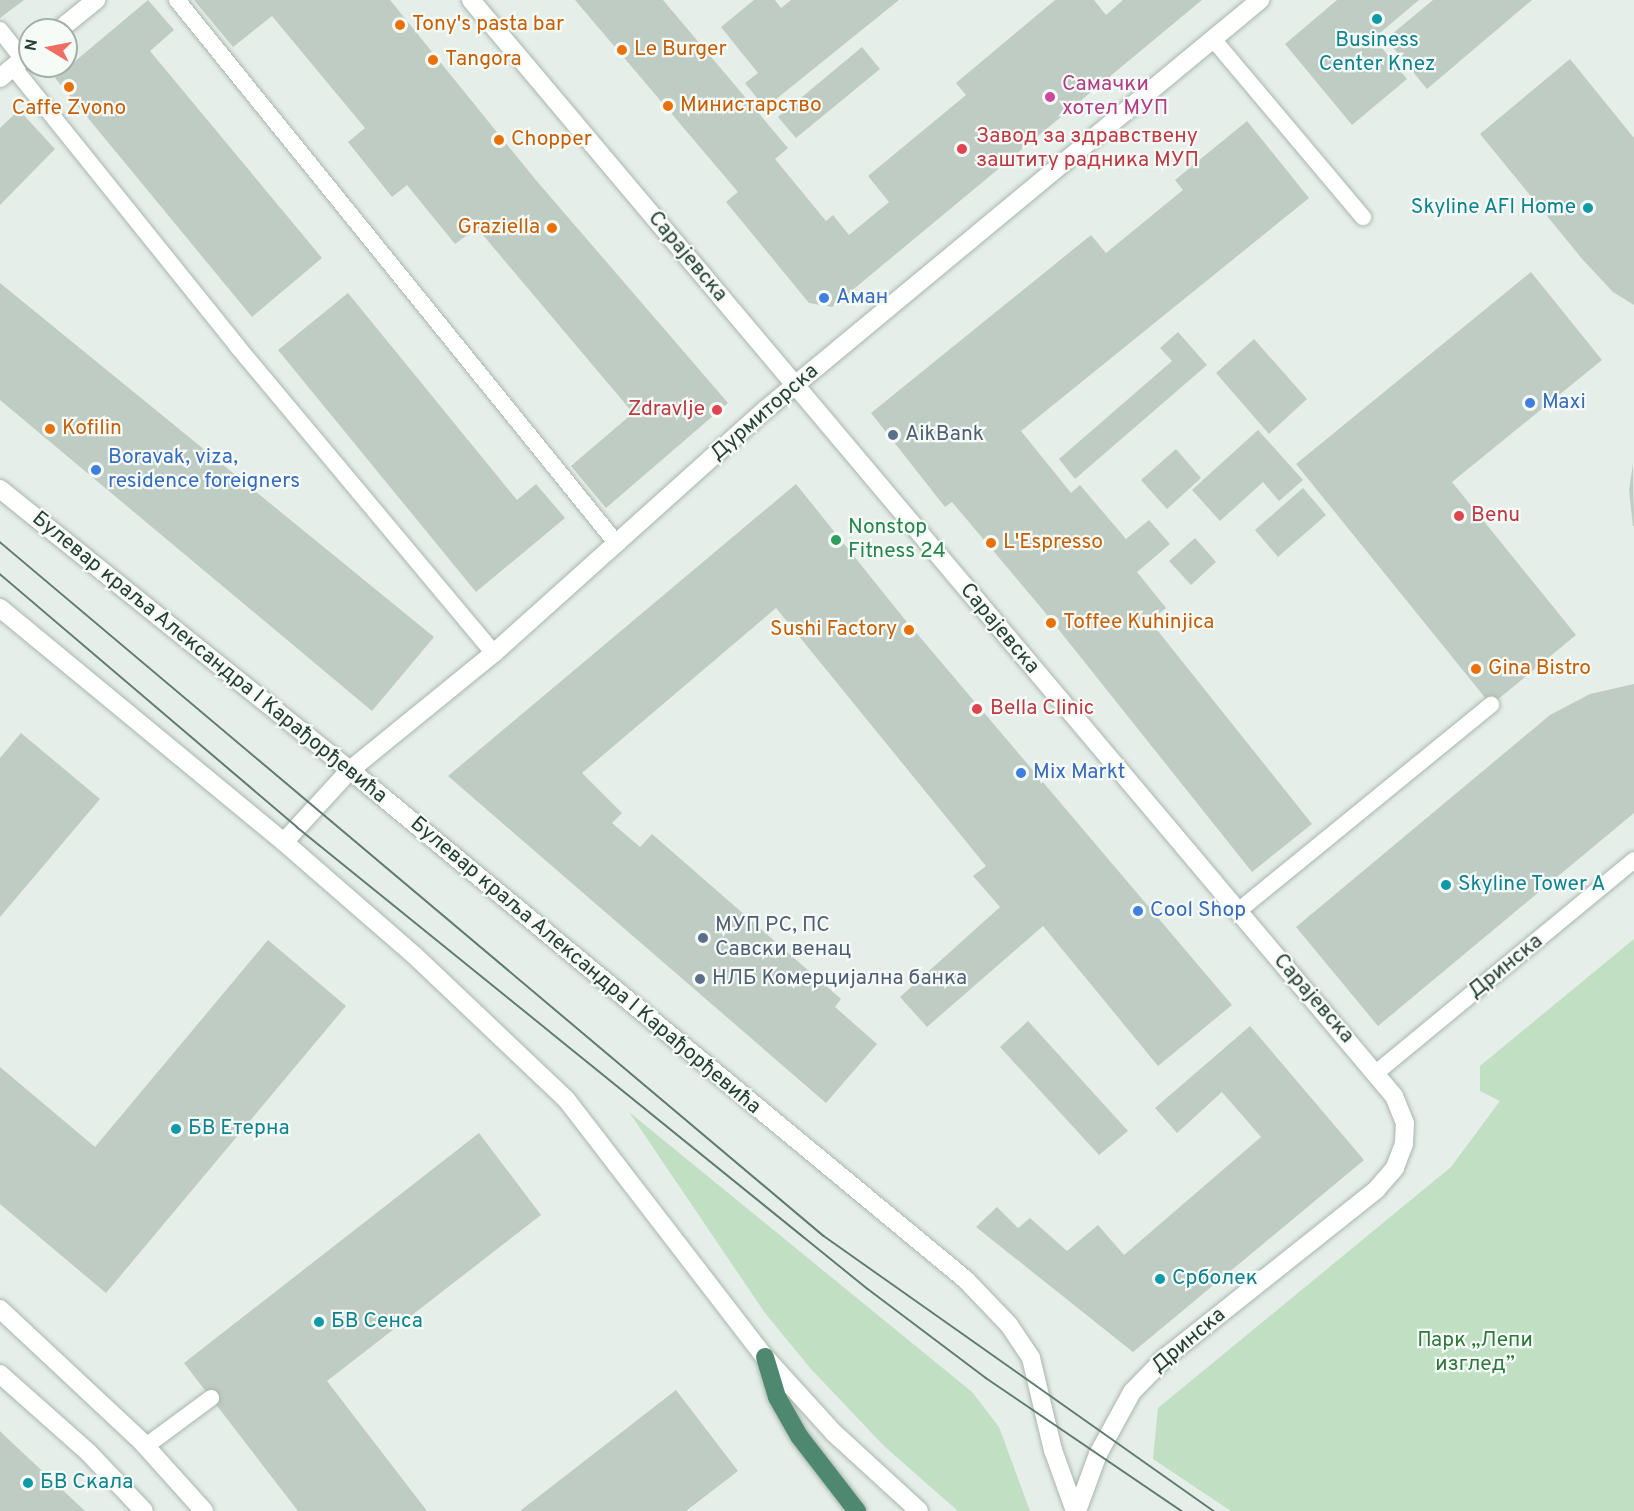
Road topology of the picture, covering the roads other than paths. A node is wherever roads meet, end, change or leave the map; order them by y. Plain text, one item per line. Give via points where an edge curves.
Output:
1 (96, 0) edge
2 (177, 0) edge
3 (471, 0) edge
4 (1260, 0) edge
5 (74, 18) edge
6 (0, 30) edge
7 (1213, 39) junction
8 (17, 64) edge
9 (1363, 217) dead end
10 (795, 386) junction
11 (0, 489) edge
12 (617, 544) junction
13 (0, 608) edge
14 (494, 653) junction
15 (1491, 705) dead end
16 (350, 770) junction
17 (284, 842) junction
18 (1633, 862) edge
19 (1237, 912) junction
20 (1377, 1072) junction
21 (1405, 1124) joint
22 (0, 1309) edge
23 (765, 1357) junction
24 (0, 1374) edge
25 (212, 1398) dead end
26 (146, 1446) junction
27 (144, 1511) edge
28 (204, 1511) edge
29 (857, 1511) edge
30 (919, 1511) edge
31 (1076, 1511) edge

1 - 5 street
2 - 12 lane
3 - 10 street, Сарајевска
4 - 7 street, Дурмиторска
6 - 8 lane
7 - 9 lane
7 - 10 street, Дурмиторска
8 - 14 lane via 237,346
10 - 12 street, Дурмиторска
10 - 19 street, Сарајевска
11 - 16 street, Булевар краља Александра I Карађорђевића
12 - 14 street, Дурмиторска
13 - 17 street
14 - 16 street, Дурмиторска
15 - 19 lane
16 - 17 street, Дурмиторска
16 - 31 street, Булевар краља Александра I Карађорђевића via 966,1280 1009,1325 1030,1358 1053,1450
17 - 23 street via 414,955 566,1099
18 - 20 lane, Дринска
19 - 20 street, Сарајевска
20 - 21 street, Сарајевска via 1394,1096
21 - 31 street, Дринска via 1404,1144 1395,1168 1376,1190 1167,1356 1132,1392 1098,1454
22 - 26 street
23 - 29 highway via 777,1397 799,1436
23 - 30 street via 834,1433
24 - 27 street via 88,1452
25 - 26 lane
26 - 28 street

